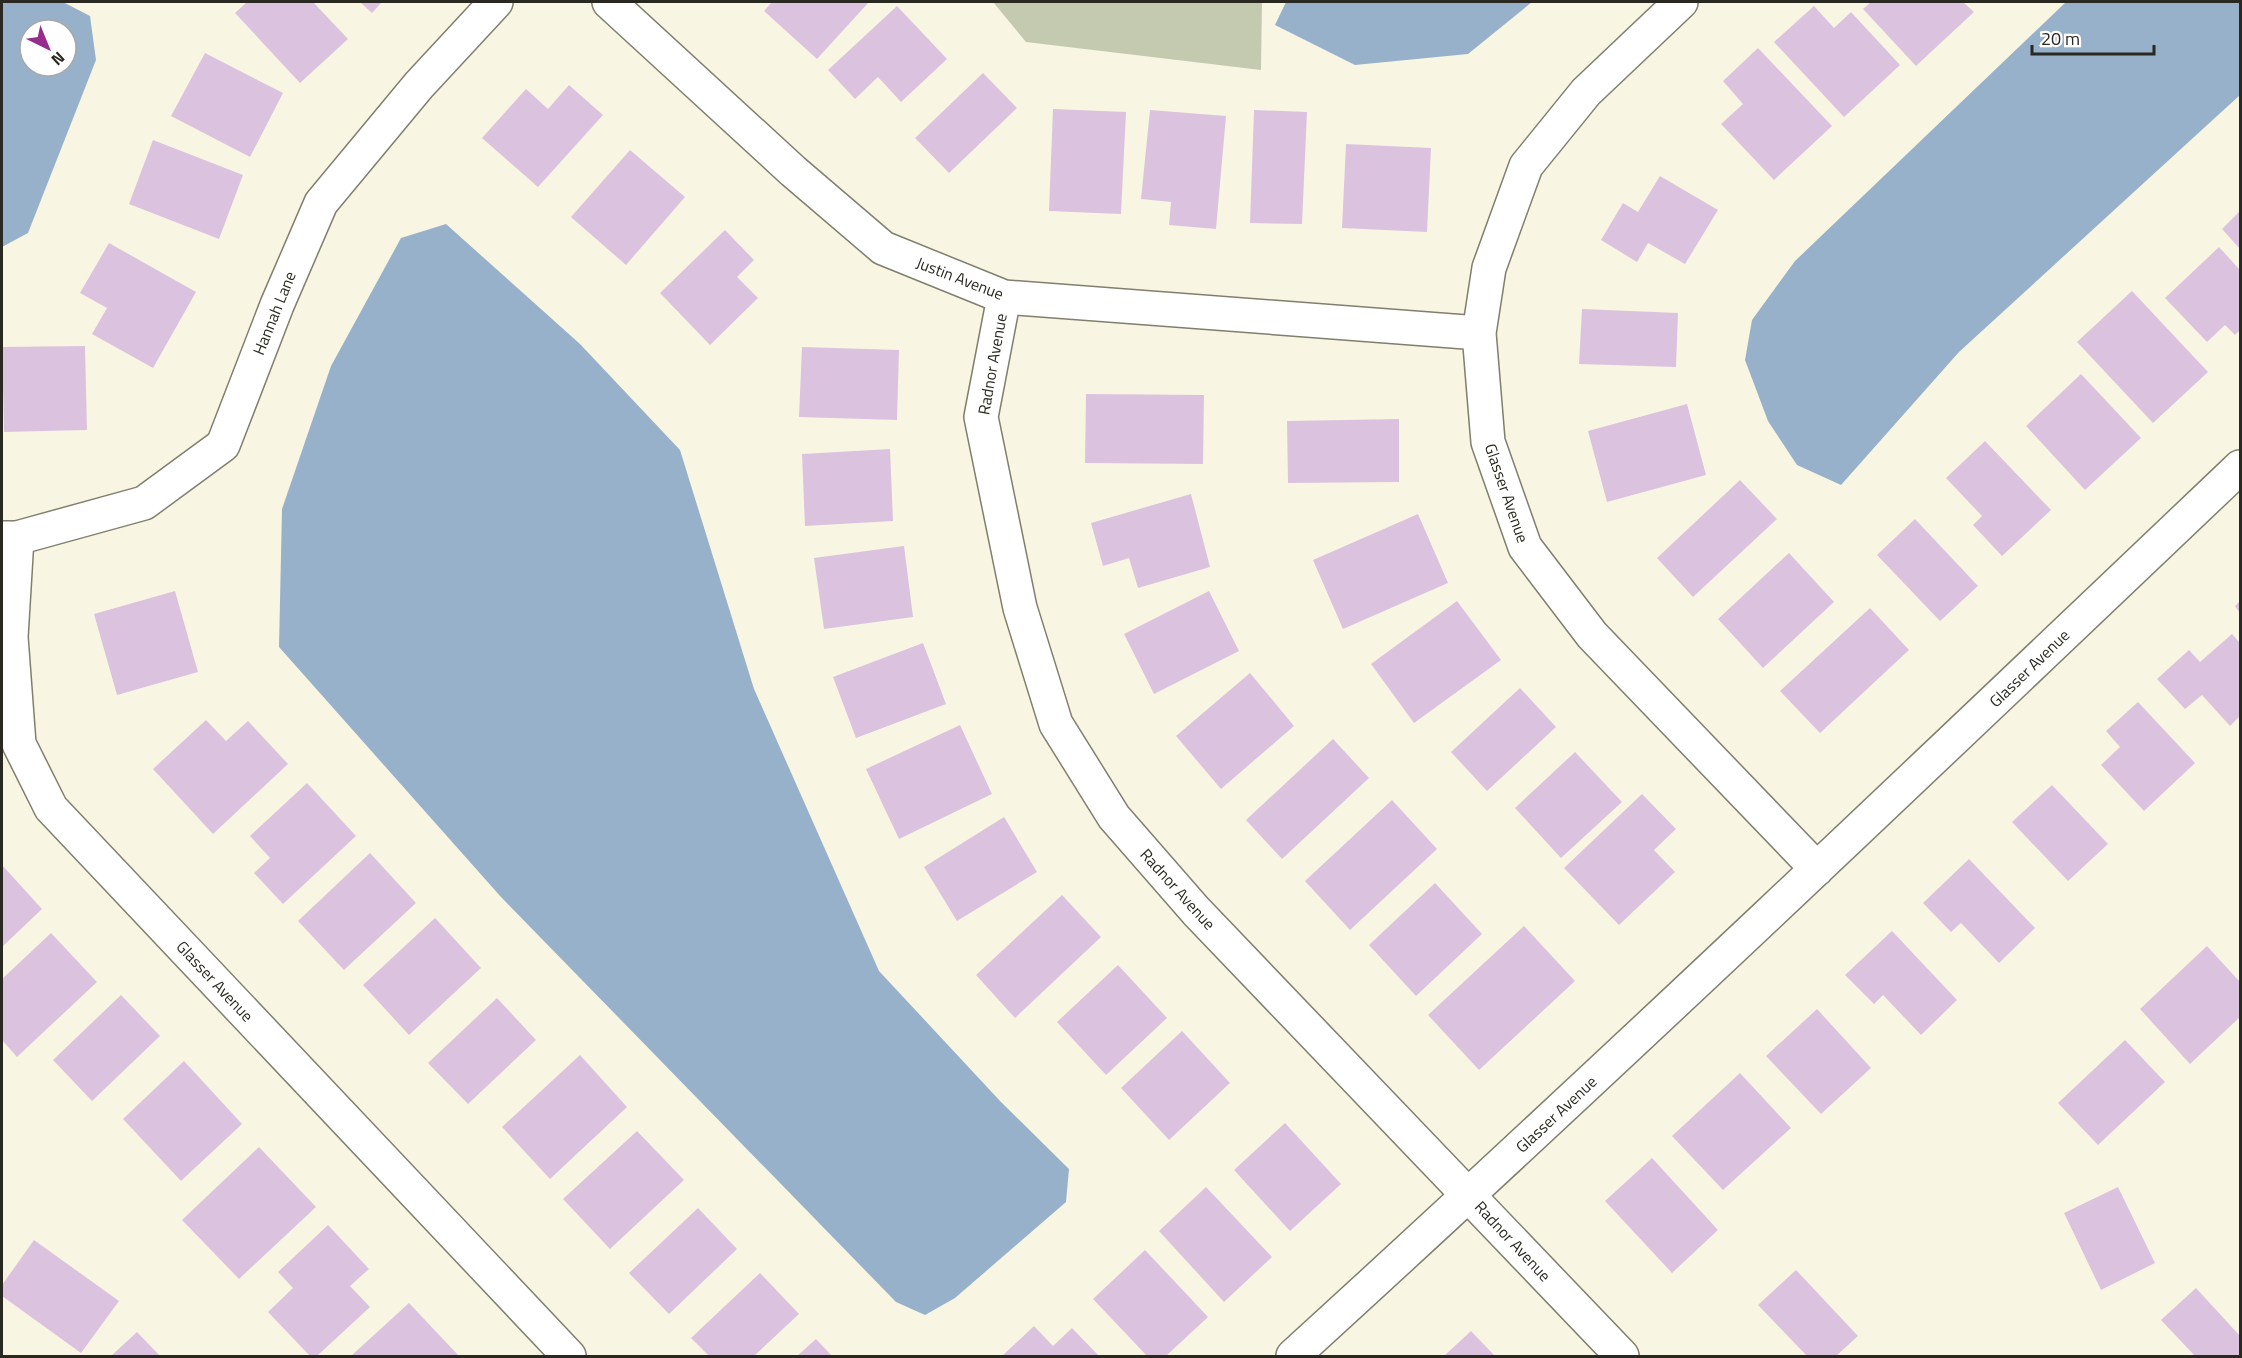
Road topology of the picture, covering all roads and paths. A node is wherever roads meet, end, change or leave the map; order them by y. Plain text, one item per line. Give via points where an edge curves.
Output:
1 (496, 2) edge
2 (609, 2) edge
3 (1681, 2) edge
4 (1004, 297) junction
5 (1479, 333) junction
6 (2241, 467) edge
7 (9, 538) edge
8 (1817, 869) junction
9 (1470, 1195) junction
10 (569, 1356) edge
11 (1293, 1356) edge
12 (1622, 1356) edge

1 - 7 street, Hannah Lane via 321,203 223,445 144,503
2 - 4 street, Justin Avenue via 883,248
3 - 5 street, Glasser Avenue via 1586,92 1526,166 1489,268
4 - 5 street, Justin Avenue
4 - 9 street, Radnor Avenue via 981,417 1020,608 1056,724 1114,817 1197,911
5 - 8 street, Glasser Avenue via 1488,442 1525,547 1592,635
6 - 8 street, Glasser Avenue
7 - 10 street, Glasser Avenue via 19,744 51,808
8 - 9 street, Glasser Avenue
9 - 11 street, Glasser Avenue
9 - 12 street, Radnor Avenue

